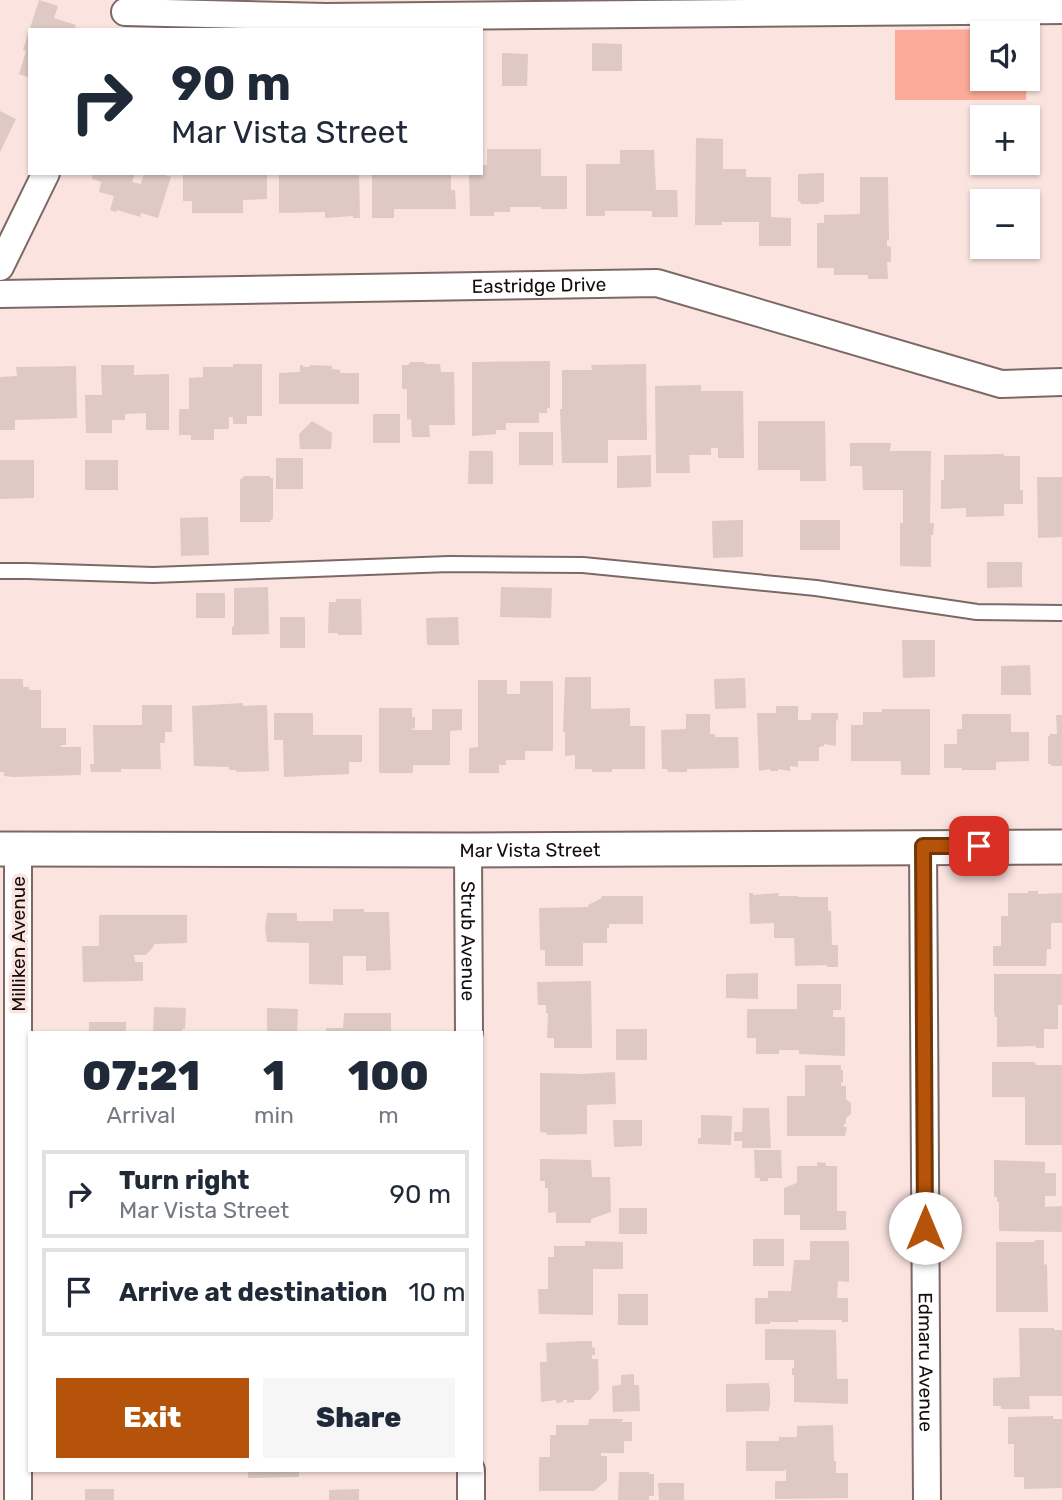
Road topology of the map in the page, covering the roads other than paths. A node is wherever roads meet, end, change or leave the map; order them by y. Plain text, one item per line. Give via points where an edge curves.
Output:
1 (1062, 10) edge
2 (124, 14) edge
3 (45, 175) edge
4 (0, 267) edge
5 (0, 294) edge
6 (1062, 382) edge
7 (0, 571) edge
8 (1062, 613) edge
9 (923, 846) junction
10 (1062, 847) edge
11 (9, 849) edge
12 (468, 850) junction
13 (469, 1031) edge
14 (471, 1472) edge
15 (19, 1500) edge
16 (471, 1500) edge
17 (927, 1500) edge

1 - 2 street via 326,18
3 - 4 street
5 - 6 street, Eastridge Drive via 657,283 1001,384
7 - 8 lane via 153,575 449,564 583,565 816,587 977,612
9 - 10 street, Mar Vista Street
9 - 12 street, Mar Vista Street
9 - 17 street, Edmaru Avenue
11 - 12 street, Mar Vista Street
11 - 15 street, Milliken Avenue
12 - 13 street, Strub Avenue
14 - 16 street

